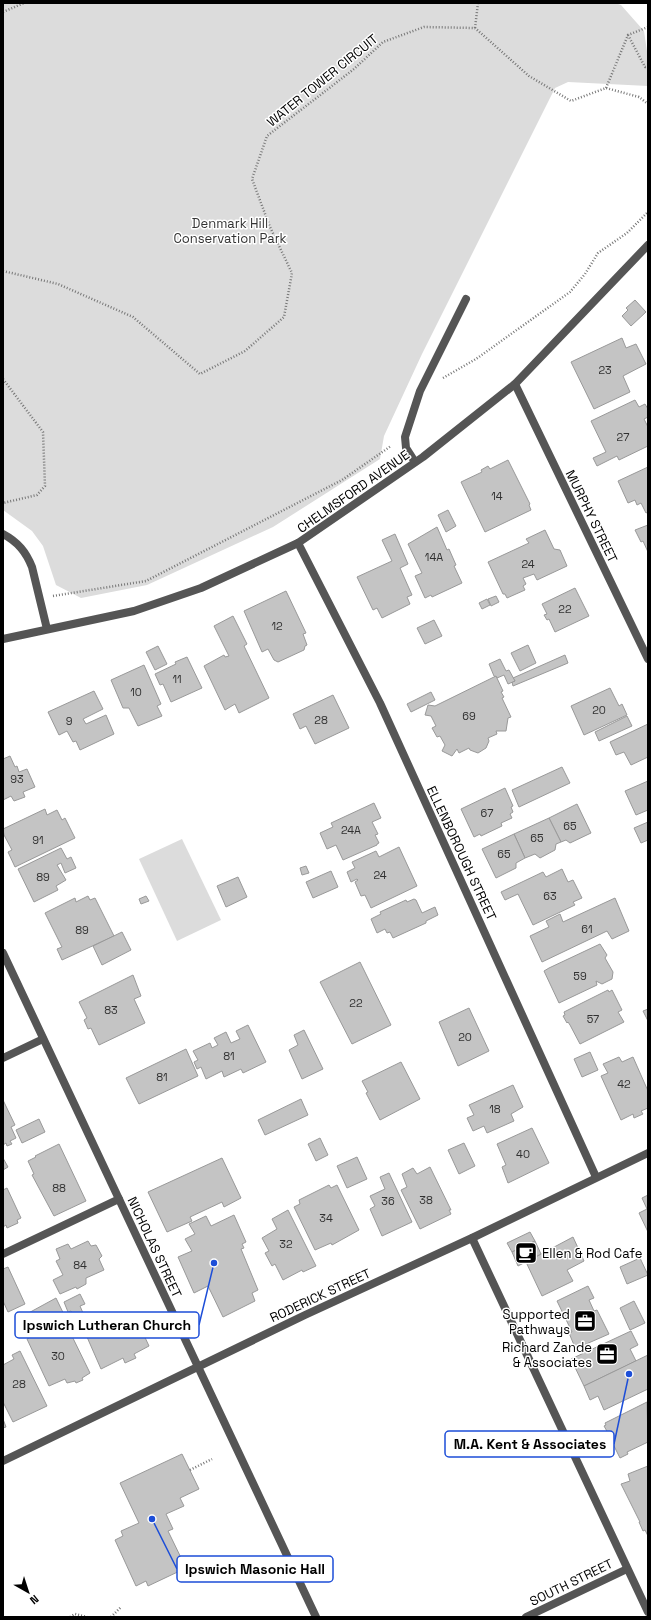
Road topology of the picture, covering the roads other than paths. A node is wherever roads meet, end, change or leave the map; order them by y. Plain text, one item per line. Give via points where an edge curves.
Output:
1 (648, 245) edge
2 (466, 298) dead end
3 (515, 384) junction
4 (416, 462) junction
5 (3, 534) edge
6 (298, 543) junction
7 (47, 629) junction
8 (3, 639) edge
9 (648, 659) edge
10 (3, 953) edge
11 (43, 1039) junction
12 (3, 1058) edge
13 (648, 1153) edge
14 (596, 1177) junction
15 (119, 1199) junction
16 (472, 1238) junction
17 (3, 1254) edge
18 (199, 1367) junction
19 (3, 1461) edge
20 (627, 1568) junction
21 (648, 1612) edge
22 (316, 1617) edge
23 (526, 1617) edge

1 - 3 street, CHELMSFORD AVENUE
2 - 4 street via 420,391 405,437 406,448
3 - 4 street, CHELMSFORD AVENUE
3 - 9 street, MURPHY STREET
4 - 6 street, CHELMSFORD AVENUE
5 - 7 street via 25,553 32,567
6 - 7 street, CHELMSFORD AVENUE via 181,595 134,610
6 - 14 street, ELLENBOROUGH STREET via 380,703
7 - 8 street, CHELMSFORD AVENUE
10 - 11 street, NICHOLAS STREET
11 - 12 street
11 - 15 street, NICHOLAS STREET
13 - 14 street, RODERICK STREET
14 - 16 street, RODERICK STREET
15 - 17 street
15 - 18 street, NICHOLAS STREET
16 - 18 street, RODERICK STREET
16 - 20 street
18 - 19 street, RODERICK STREET
18 - 22 street, NICHOLAS STREET
20 - 21 street
20 - 23 street, SOUTH STREET

